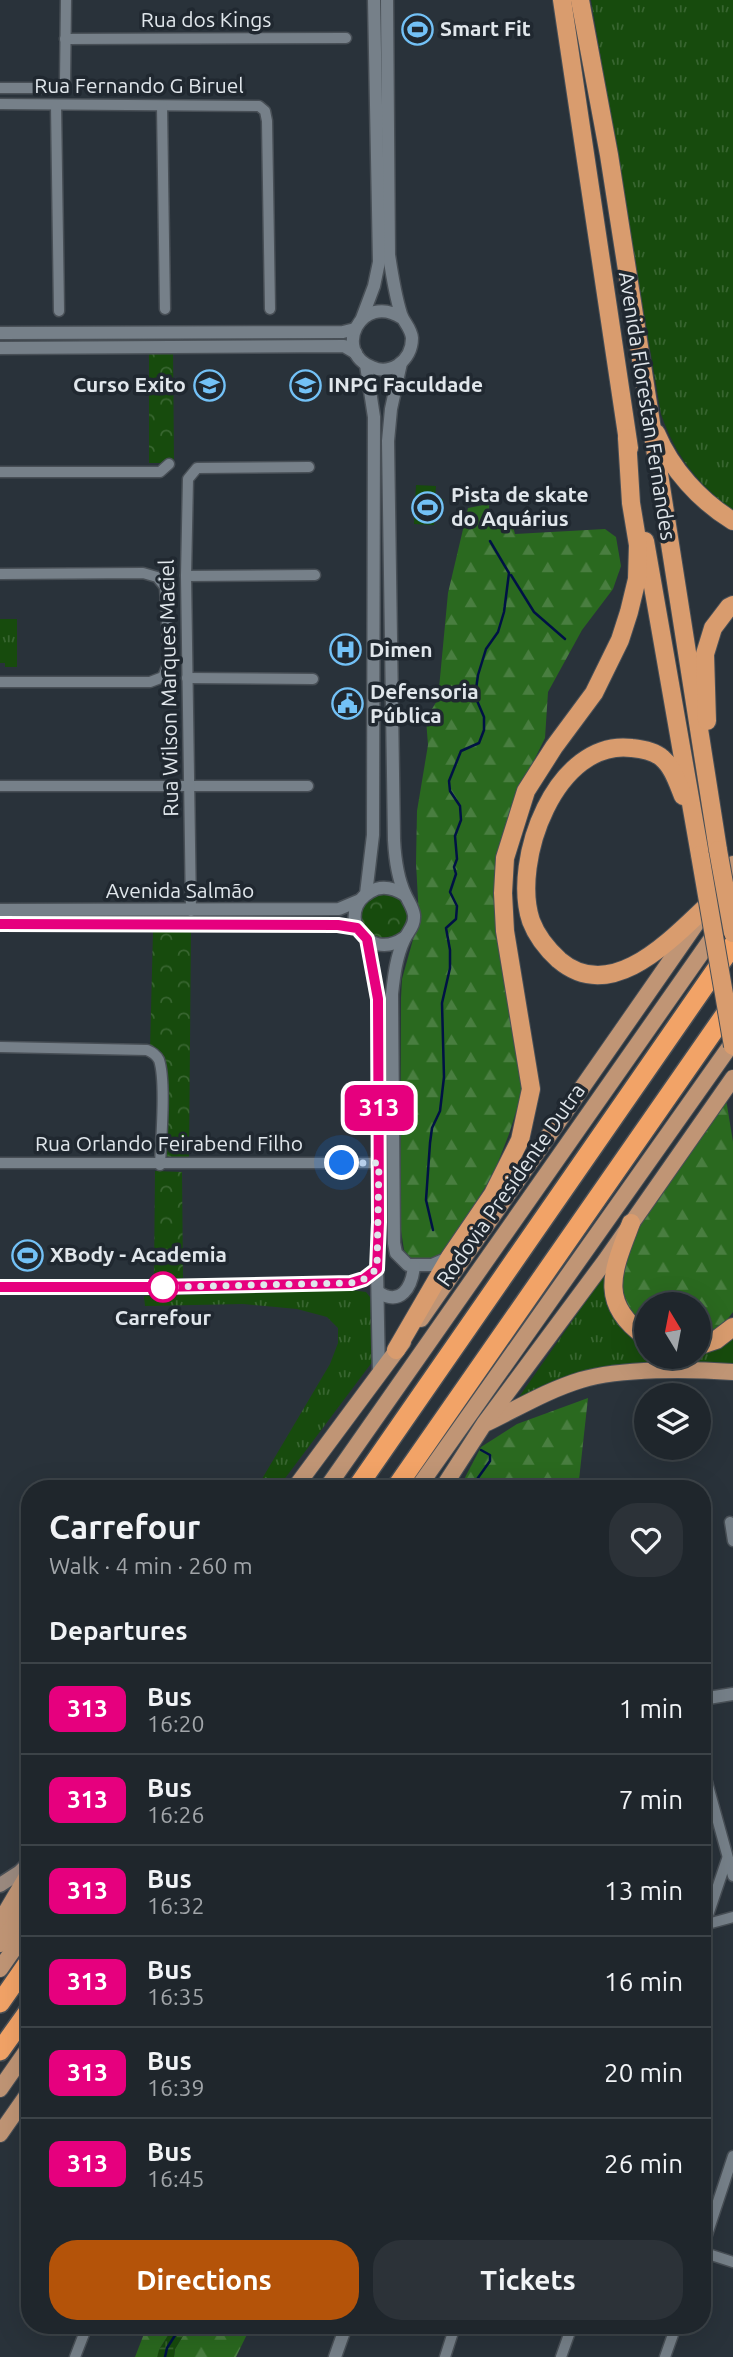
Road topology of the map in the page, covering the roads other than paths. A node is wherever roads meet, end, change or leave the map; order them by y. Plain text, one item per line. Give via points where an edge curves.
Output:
1 (66, 0) edge
2 (374, 0) edge
3 (387, 0) edge
4 (562, 0) edge
5 (580, 4) edge
6 (346, 38) dead end
7 (65, 39) junction
8 (0, 88) edge
9 (0, 104) edge
10 (56, 105) junction
11 (162, 106) junction
12 (165, 309) dead end
13 (270, 309) dead end
14 (59, 312) dead end
15 (402, 318) junction
16 (358, 323) junction
17 (0, 333) edge
18 (22, 334) junction
19 (0, 347) edge
20 (21, 348) junction
21 (356, 353) junction
22 (401, 363) junction
23 (366, 365) junction
24 (648, 415) junction
25 (627, 438) junction
26 (169, 464) dead end
27 (309, 467) dead end
28 (0, 472) edge
29 (733, 521) edge
30 (0, 574) edge
31 (315, 575) dead end
32 (186, 576) junction
33 (733, 605) edge
34 (187, 678) junction
35 (313, 678) dead end
36 (0, 682) edge
37 (188, 784) junction
38 (0, 786) edge
39 (308, 786) dead end
40 (712, 812) junction
41 (694, 818) junction
42 (733, 864) edge
43 (405, 895) junction
44 (362, 898) junction
45 (712, 901) junction
46 (733, 908) edge
47 (0, 909) edge
48 (161, 911) junction
49 (191, 911) junction
50 (0, 924) edge
51 (153, 925) junction
52 (357, 928) junction
53 (733, 933) edge
54 (404, 938) junction
55 (367, 939) junction
56 (733, 945) edge
57 (733, 1003) edge
58 (733, 1044) edge
59 (0, 1048) edge
60 (733, 1078) edge
61 (0, 1163) edge
62 (379, 1163) junction
63 (160, 1165) junction
64 (631, 1223) junction
65 (450, 1257) junction
66 (414, 1266) junction
67 (377, 1269) junction
68 (0, 1287) edge
69 (378, 1292) junction
70 (634, 1327) edge
71 (733, 1327) edge
72 (711, 1342) edge
73 (396, 1350) junction
74 (733, 1373) edge
75 (379, 1374) junction
76 (484, 1423) junction
77 (301, 1480) edge
78 (332, 1480) edge
79 (362, 1480) edge
80 (401, 1480) edge
81 (423, 1480) edge
82 (448, 1480) edge
83 (730, 1522) dead end
84 (733, 1541) edge
85 (733, 1694) edge
86 (711, 1698) edge
87 (711, 1794) edge
88 (730, 1858) edge
89 (21, 1871) edge
90 (733, 1876) edge
91 (0, 1885) edge
92 (21, 1886) edge
93 (711, 1908) edge
94 (21, 1915) edge
95 (733, 1917) edge
96 (0, 1922) edge
97 (711, 1926) edge
98 (21, 1939) edge
99 (0, 1944) edge
100 (0, 1969) edge
101 (21, 1973) edge
102 (0, 2003) edge
103 (21, 2022) edge
104 (0, 2051) edge
105 (21, 2059) edge
106 (0, 2089) edge
107 (21, 2104) edge
108 (0, 2134) edge
109 (733, 2155) edge
110 (711, 2223) edge
111 (711, 2254) edge
112 (733, 2262) edge
113 (84, 2334) edge
114 (343, 2334) edge
115 (452, 2334) edge
116 (569, 2334) edge
117 (673, 2334) edge
118 (75, 2357) edge
119 (335, 2357) edge
120 (445, 2357) edge
121 (561, 2357) edge
122 (665, 2357) edge

1 - 7 street
2 - 16 street via 379,262
3 - 15 street via 389,242
4 - 25 highway, Avenida Florestan Fernandes
5 - 24 highway, Avenida Florestan Fernandes via 609,155
6 - 7 street, Rua dos Kings
7 - 8 street via 65,82 55,88
9 - 10 street, Rua Fernando G Biruel
10 - 11 street, Rua Fernando G Biruel
10 - 14 street
11 - 12 street
11 - 13 street, Rua Fernando G Biruel via 258,106 265,111
15 - 16 street via 386,310 369,313
15 - 22 street via 412,341
16 - 18 street via 343,332
16 - 21 street via 353,337
17 - 18 street
17 - 19 street via 4,341
18 - 20 street via 17,340
19 - 20 street
20 - 21 street via 344,346
21 - 23 street
22 - 23 street via 384,370
22 - 43 street via 391,409 388,470 395,858
23 - 44 street via 374,417 373,835
24 - 29 highway via 676,468 717,511
24 - 40 highway, Avenida Florestan Fernandes
25 - 41 highway, Avenida Florestan Fernandes
25 - 65 highway via 638,545 637,579 629,612 594,693 527,791 505,858 505,931 531,1089 520,1140 493,1194
26 - 28 street via 160,472
27 - 32 street, Rua Wilson Marques Maciel via 197,468 188,480
30 - 36 street via 151,575 165,587 169,662 163,677 150,682
31 - 32 street
32 - 34 street, Rua Wilson Marques Maciel
33 - 40 highway via 713,628 705,654
34 - 35 street
34 - 37 street, Rua Wilson Marques Maciel
37 - 38 street
37 - 39 street
37 - 49 street, Rua Wilson Marques Maciel
40 - 53 highway, bridge
41 - 45 highway via 662,758 618,746 589,757 568,774 537,826 529,858 531,922 545,948 568,967 595,975 620,972 641,962
41 - 58 highway, bridge
42 - 45 main road
43 - 44 street via 382,887
43 - 54 street via 414,922
44 - 49 street, Avenida Salmão via 339,909
44 - 52 street via 355,910
45 - 73 main road via 436,1300
46 - 78 main road, Rodovia Presidente Dutra
47 - 48 street, Avenida Salmão
48 - 49 street, Avenida Salmão
48 - 51 street
50 - 51 street, Avenida Salmão
51 - 52 street, Avenida Salmão
52 - 55 street
54 - 55 street via 390,946
54 - 66 street via 392,994 393,1224 396,1253
55 - 62 street via 378,999
56 - 79 highway
57 - 80 highway
58 - 81 main road
59 - 63 street via 154,1053 160,1070
60 - 64 main road
61 - 63 street, Rua Orlando Feirabend Filho
62 - 63 street, Rua Orlando Feirabend Filho
62 - 67 street
64 - 70 highway via 615,1269 614,1296
64 - 76 main road
65 - 66 street
65 - 73 highway
66 - 69 street via 411,1284 403,1293 391,1297
67 - 68 street via 351,1283
67 - 69 street
69 - 75 street
71 - 72 highway
73 - 75 main road
74 - 76 main road via 600,1375 561,1387
75 - 77 main road
76 - 82 main road
83 - 84 street
85 - 86 street
87 - 88 street
88 - 90 street
88 - 93 street
89 - 91 main road
92 - 96 main road
94 - 99 main road
95 - 97 street
98 - 100 main road
101 - 102 highway
103 - 104 highway
105 - 106 main road
107 - 108 main road
109 - 110 street
111 - 112 street
113 - 118 street
114 - 119 street
115 - 120 street
116 - 121 street
117 - 122 street

